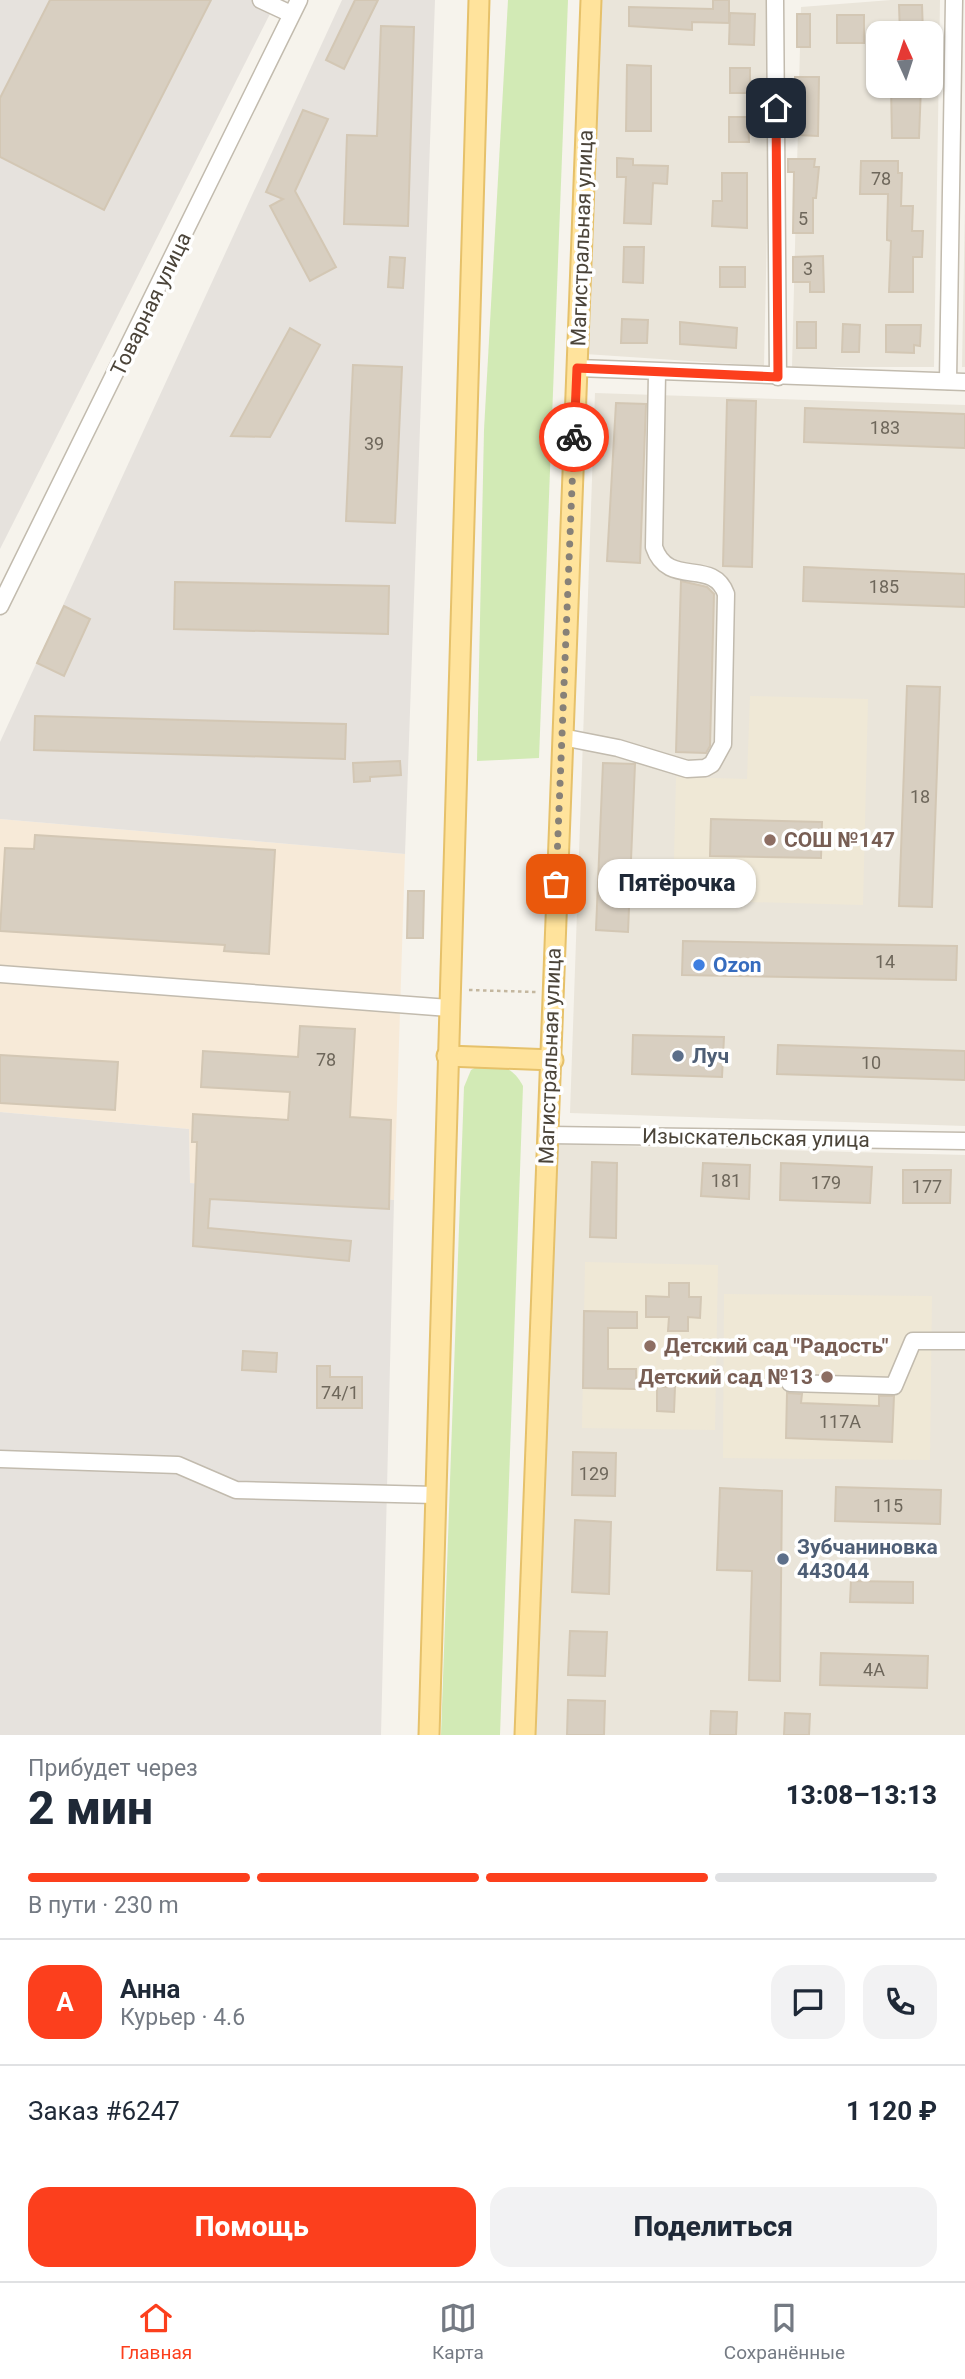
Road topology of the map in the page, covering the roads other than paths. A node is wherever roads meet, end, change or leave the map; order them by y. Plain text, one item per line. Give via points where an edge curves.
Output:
1 (261, 0) edge
2 (479, 0) edge
3 (592, 0) edge
4 (775, 0) edge
5 (954, 0) edge
6 (295, 7) edge
7 (577, 368) junction
8 (657, 373) junction
9 (778, 377) junction
10 (948, 381) junction
11 (965, 382) edge
12 (0, 606) edge
13 (562, 737) junction
14 (0, 974) edge
15 (449, 999) junction
16 (447, 1056) junction
17 (553, 1060) junction
18 (548, 1135) junction
19 (965, 1140) edge
20 (965, 1341) edge
21 (790, 1383) dead end
22 (0, 1460) edge
23 (435, 1495) junction
24 (429, 1735) edge
25 (525, 1735) edge

1 - 6 street
2 - 15 main road
3 - 7 main road, Магистральная улица
4 - 9 street
5 - 10 street
6 - 12 street, Товарная улица
7 - 8 street
7 - 13 main road, Магистральная улица
8 - 9 street
8 - 13 street via 654,547 663,565 672,570 714,577 723,584 723,744 712,764 687,769
9 - 10 street
10 - 11 street
13 - 17 main road, Магистральная улица
14 - 15 street
15 - 16 main road
16 - 17 main road
16 - 23 main road
17 - 18 main road, Магистральная улица
18 - 19 street, Изыскательская улица
18 - 25 main road, Магистральная улица
20 - 21 street via 913,1341 894,1386
22 - 23 street via 178,1465 236,1490
23 - 24 main road

